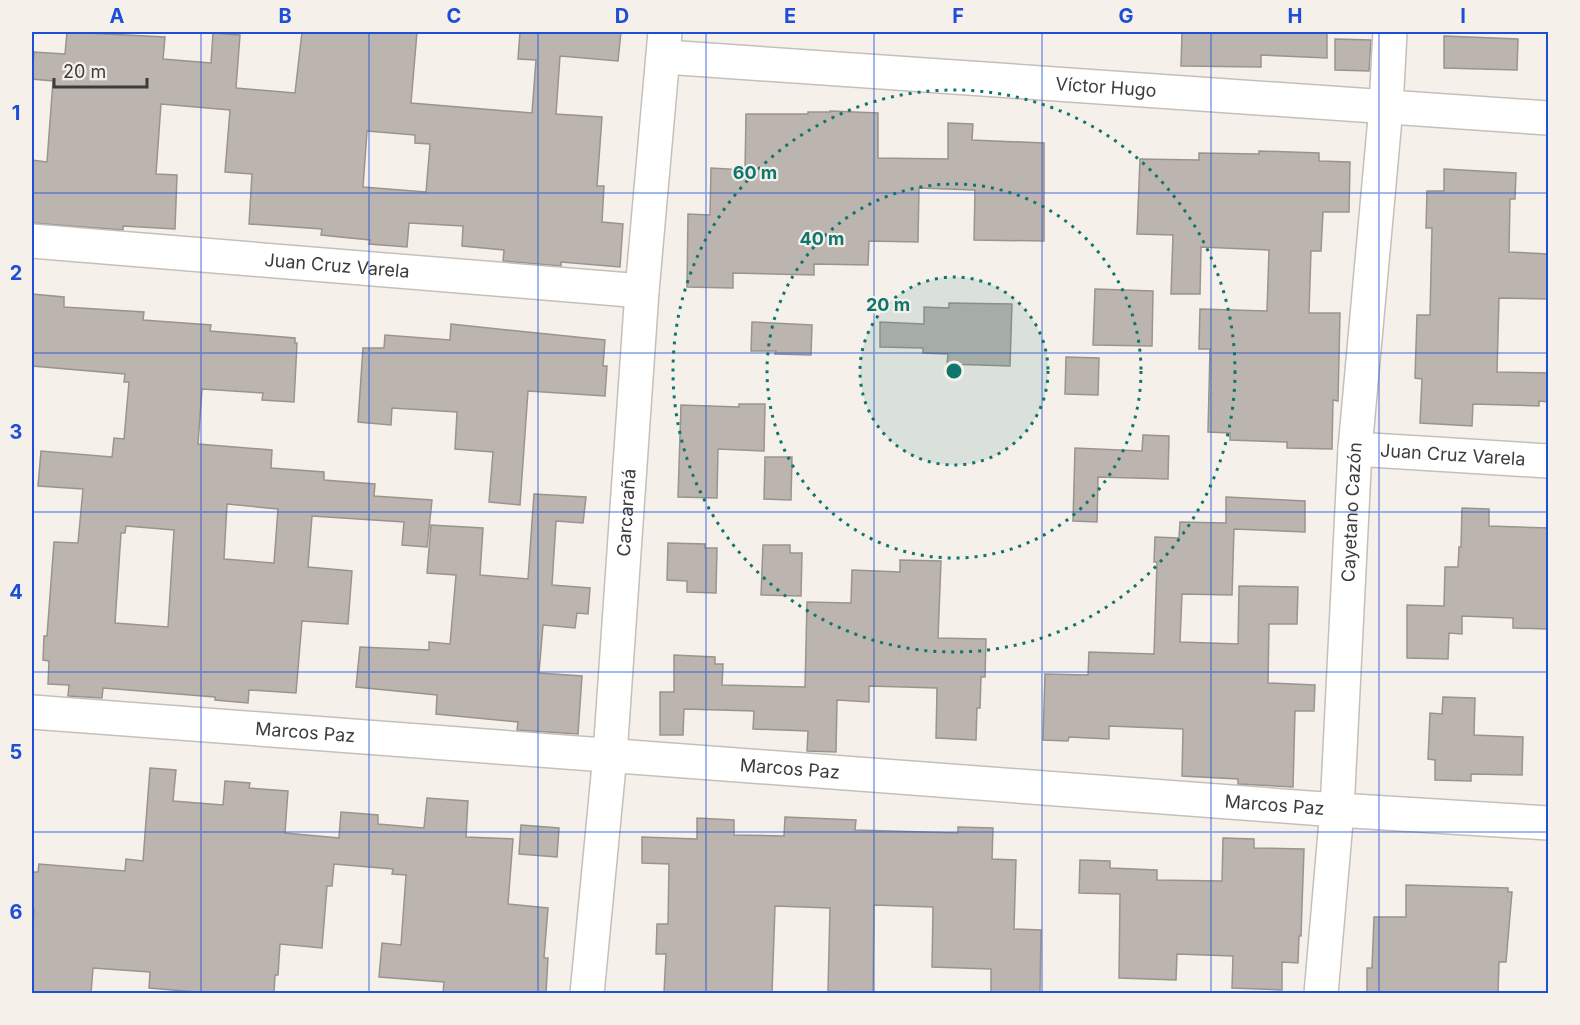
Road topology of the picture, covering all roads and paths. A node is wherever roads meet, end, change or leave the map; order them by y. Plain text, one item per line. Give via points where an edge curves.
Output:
1 (1390, 32) edge
2 (665, 44) edge
3 (1386, 107) junction
4 (1548, 118) edge
5 (32, 241) edge
6 (642, 291) junction
7 (1355, 449) junction
8 (1548, 461) edge
9 (32, 712) edge
10 (610, 755) junction
11 (1337, 810) junction
12 (1548, 823) edge
13 (587, 993) edge
14 (1321, 993) edge

1 - 3 street, Cayetano Cazón
2 - 3 street, Víctor Hugo
2 - 6 street, Carcarañá
3 - 4 street, Víctor Hugo
3 - 7 street, Cayetano Cazón
5 - 6 street, Juan Cruz Varela
6 - 10 street, Carcarañá
7 - 8 street, Juan Cruz Varela
7 - 11 street, Cayetano Cazón
9 - 10 street, Marcos Paz
10 - 11 street, Marcos Paz
10 - 13 street, Carcarañá
11 - 12 street, Marcos Paz
11 - 14 street, Cayetano Cazón

